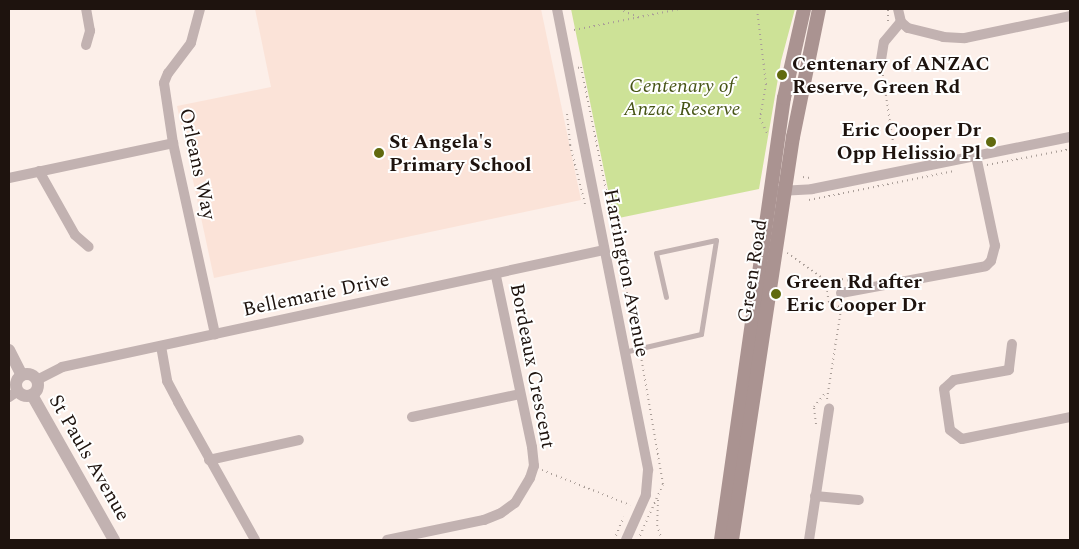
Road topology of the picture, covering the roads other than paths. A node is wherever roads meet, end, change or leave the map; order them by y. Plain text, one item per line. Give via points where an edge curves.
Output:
1 (86, 9) edge
2 (200, 9) edge
3 (557, 9) edge
4 (804, 9) edge
5 (820, 9) edge
6 (898, 9) edge
7 (1070, 16) edge
8 (898, 24) junction
9 (86, 45) dead end
10 (881, 60) road end
11 (1070, 137) edge
12 (173, 143) junction
13 (976, 156) junction
14 (39, 171) junction
15 (9, 178) edge
16 (778, 190) junction
17 (89, 247) dead end
18 (604, 250) junction
19 (496, 276) junction
20 (841, 293) road end
21 (666, 297) dead end
22 (215, 334) junction
23 (1012, 344) dead end
24 (161, 346) junction
25 (9, 350) edge
26 (623, 352) junction
27 (22, 375) junction
28 (38, 380) junction
29 (13, 394) edge
30 (520, 394) junction
31 (32, 395) junction
32 (829, 409) road end
33 (412, 416) dead end
34 (1070, 417) edge
35 (299, 440) dead end
36 (209, 460) junction
37 (815, 496) junction
38 (859, 500) dead end
39 (114, 540) edge
40 (255, 540) edge
41 (387, 540) edge
42 (626, 540) edge
43 (721, 540) edge
44 (732, 540) edge
45 (809, 540) edge

1 - 9 street via 90,31
2 - 12 street, Orleans Way via 190,43 164,83
3 - 18 street, Harrington Avenue
4 - 16 main road, Green Road via 784,98
5 - 16 main road, Green Road
6 - 8 street
7 - 8 street via 965,38 943,37
8 - 10 street via 884,42
11 - 13 street
12 - 14 street
12 - 22 street, Orleans Way
13 - 16 street via 800,195
13 - 20 street via 995,246 991,261 986,266
14 - 15 street
14 - 17 street via 75,235
16 - 43 main road, Green Road via 751,316
16 - 44 main road, Green Road
18 - 19 street, Bellemarie Drive
18 - 26 street, Harrington Avenue
19 - 22 street, Bellemarie Drive
19 - 30 street, Bordeaux Crescent
21 - 26 lane via 656,253 716,240 701,334
22 - 24 street, Bellemarie Drive
23 - 34 street via 1009,370 954,380 944,389 950,430 962,439
24 - 28 street, Bellemarie Drive via 62,367
24 - 36 street via 167,381
25 - 27 street
26 - 42 street, Harrington Avenue via 648,470 646,495
27 - 28 street via 29,374
27 - 29 street
28 - 31 street via 37,390
29 - 31 street
30 - 33 street
30 - 41 street, Bordeaux Crescent via 534,466 515,503 484,520
31 - 39 street, St Pauls Avenue
32 - 37 street
35 - 36 street
36 - 40 street
37 - 38 street
37 - 45 street

